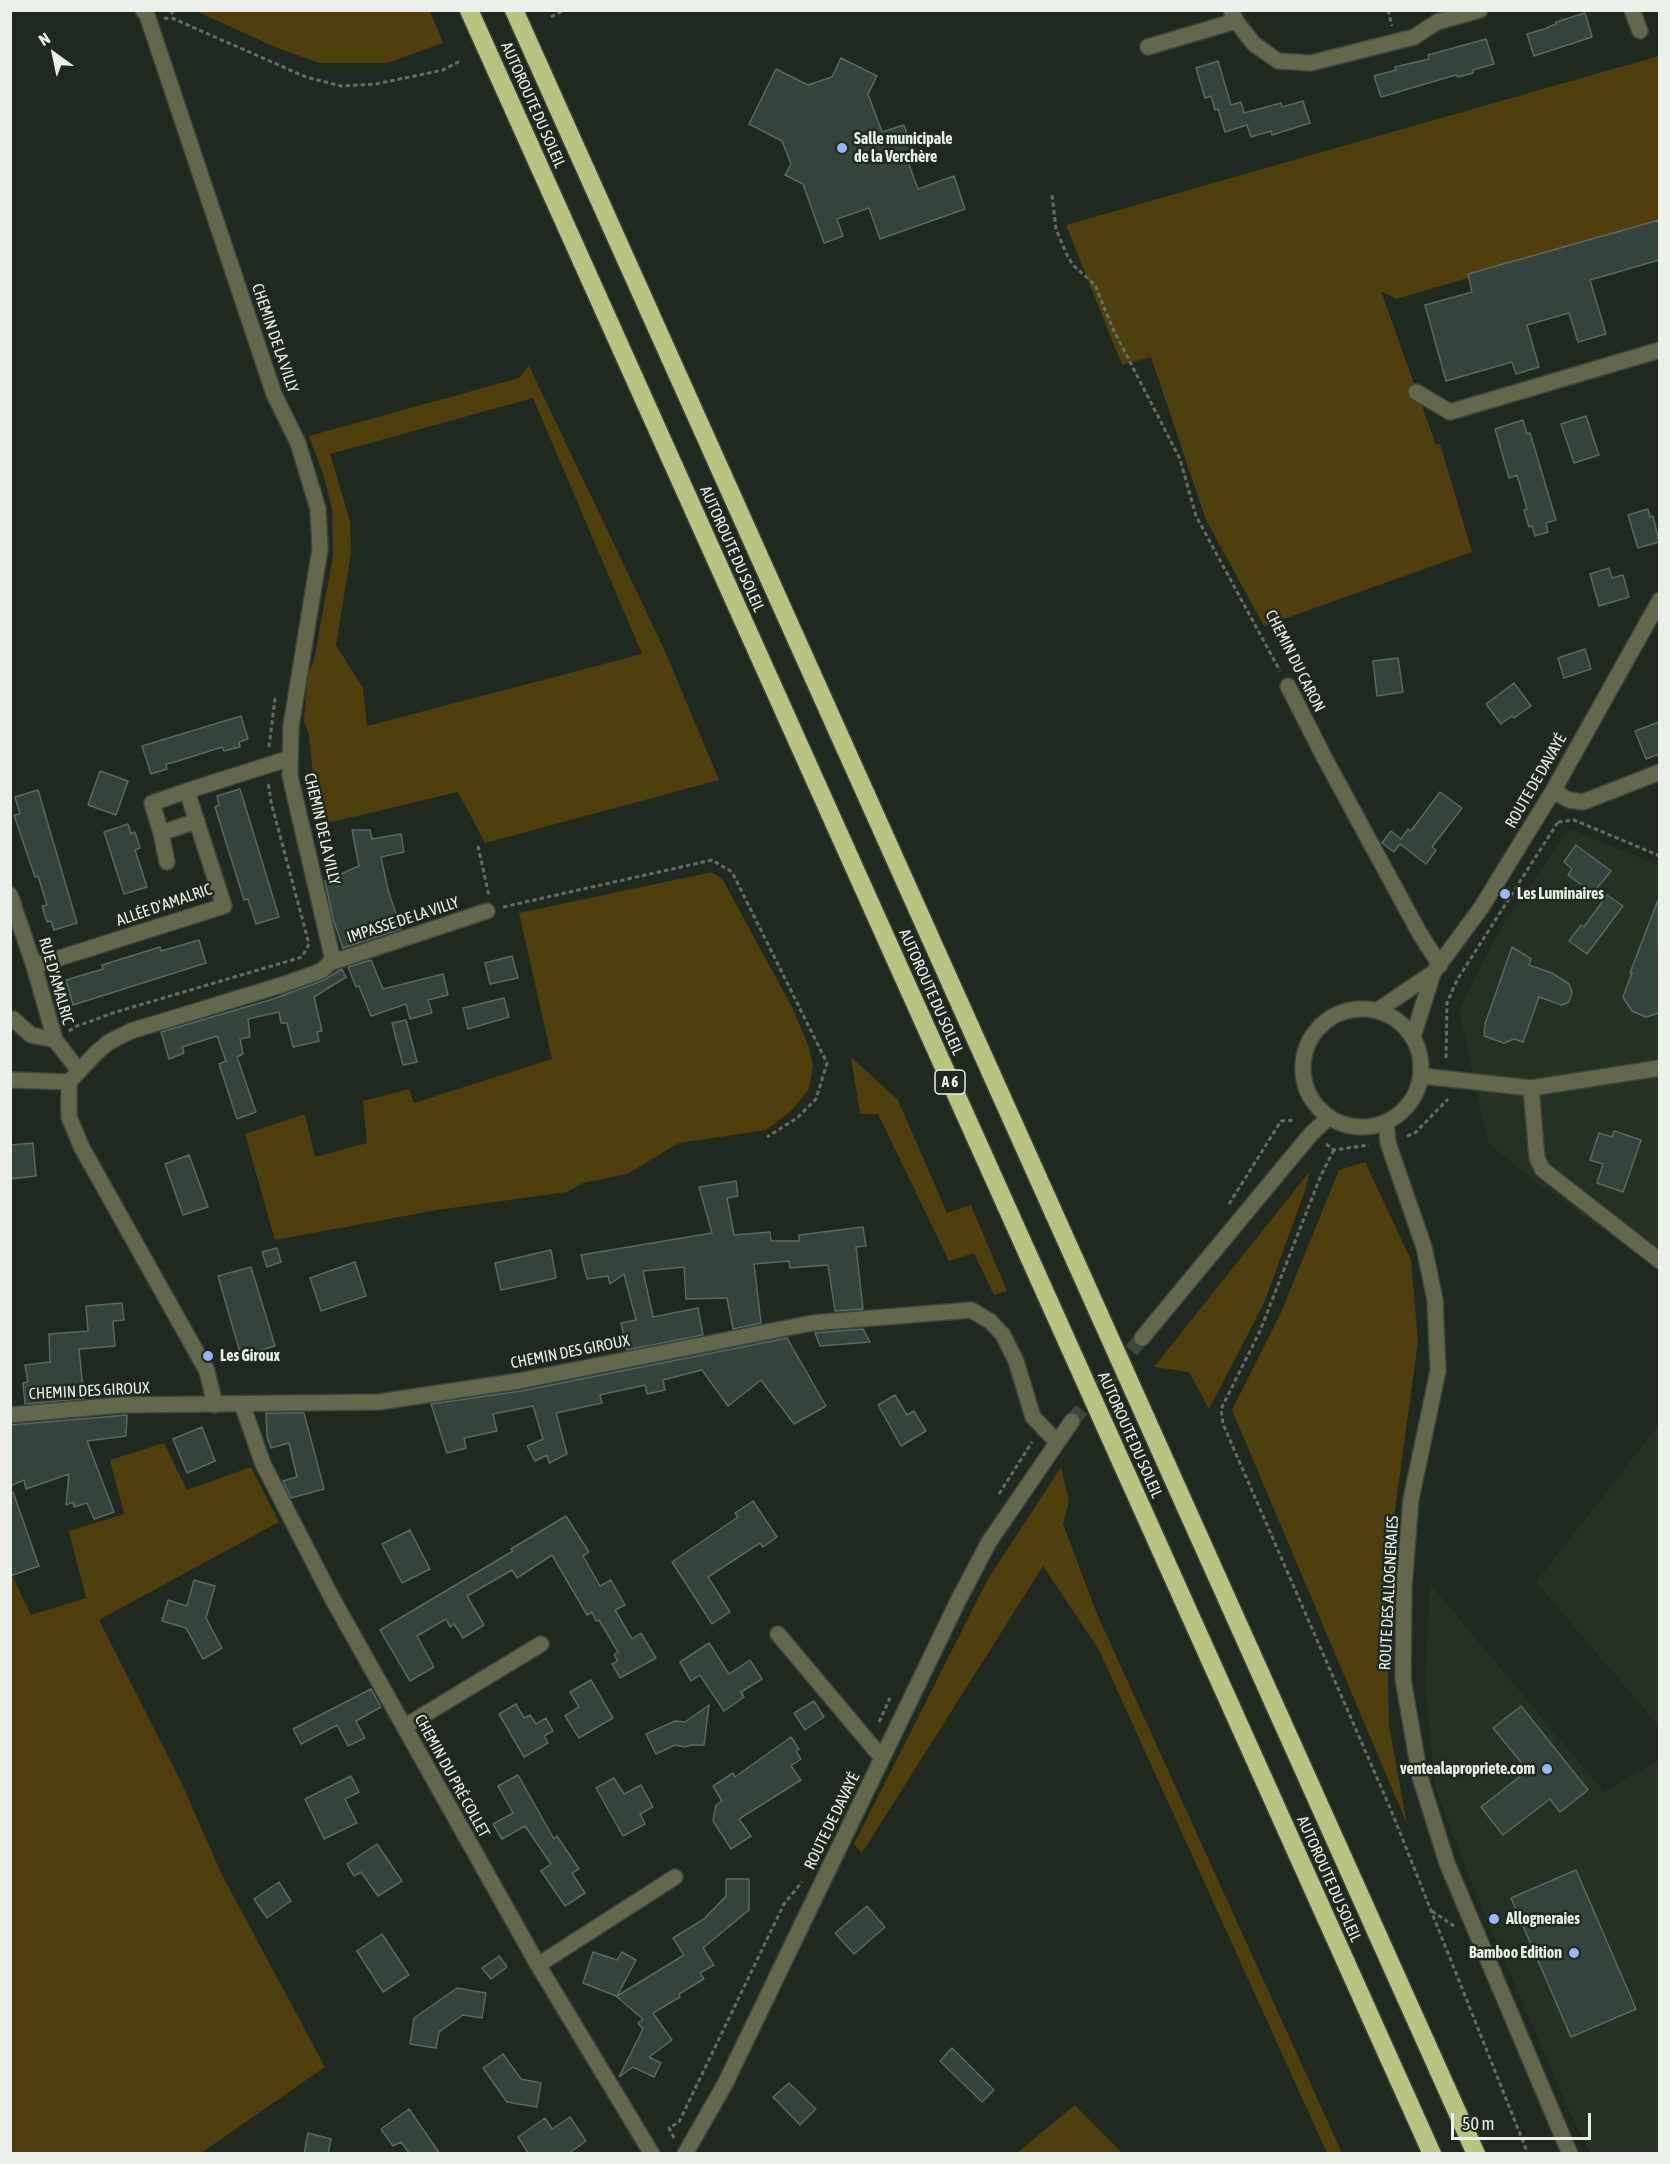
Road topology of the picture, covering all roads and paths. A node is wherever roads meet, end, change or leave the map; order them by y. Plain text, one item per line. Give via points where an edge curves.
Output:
1 (171, 10) edge
2 (470, 10) edge
3 (514, 10) edge
4 (564, 10) edge
5 (1480, 10) edge
6 (1632, 10) edge
7 (145, 13) edge
8 (1233, 16) edge
9 (551, 17) dead end
10 (174, 19) junction
11 (1640, 31) dead end
12 (1148, 47) dead end
13 (460, 61) dead end
14 (1052, 195) dead end
15 (1659, 350) edge
16 (1416, 392) dead end
17 (1659, 600) edge
18 (1288, 686) joint
19 (282, 695) dead end
20 (290, 758) junction
21 (267, 766) junction
22 (1659, 772) edge
23 (188, 791) junction
24 (1553, 791) junction
25 (197, 821) junction
26 (161, 833) junction
27 (478, 846) dead end
28 (1659, 856) edge
29 (167, 862) dead end
30 (10, 894) edge
31 (487, 911) junction
32 (330, 963) junction
33 (34, 966) junction
34 (1437, 969) junction
35 (1378, 1010) junction
36 (13, 1019) dead end
37 (1413, 1037) junction
38 (54, 1040) junction
39 (1446, 1058) dead end
40 (1659, 1068) edge
41 (74, 1076) junction
42 (1422, 1076) junction
43 (10, 1080) edge
44 (1531, 1088) junction
45 (1448, 1099) dead end
46 (1329, 1117) junction
47 (1295, 1120) dead end
48 (1386, 1122) junction
49 (1407, 1136) dead end
50 (767, 1137) dead end
51 (1326, 1144) dead end
52 (1369, 1145) dead end
53 (1334, 1150) junction
54 (1225, 1210) dead end
55 (1659, 1261) edge
56 (1142, 1338) tunnel mouth
57 (242, 1404) junction
58 (216, 1405) junction
59 (10, 1414) edge
60 (1072, 1422) tunnel mouth
61 (1057, 1442) junction
62 (1032, 1444) dead end
63 (996, 1500) dead end
64 (778, 1634) dead end
65 (541, 1644) dead end
66 (892, 1694) dead end
67 (404, 1728) junction
68 (870, 1743) junction
69 (882, 1758) junction
70 (807, 1875) dead end
71 (675, 1877) dead end
72 (538, 1965) junction
73 (680, 2147) edge
74 (652, 2154) edge
75 (1432, 2154) edge
76 (1476, 2154) edge
77 (1528, 2154) edge
78 (1570, 2154) edge

1 - 10 path
2 - 75 highway, AUTOROUTE DU SOLEIL / A 6
3 - 76 highway, AUTOROUTE DU SOLEIL / A 6
4 - 9 path
5 - 8 street via 1437,22 1414,37 1311,63 1278,61 1254,44
6 - 11 street
7 - 10 path
7 - 20 street, CHEMIN DE LA VILLY via 274,394 298,443 318,509 320,549 291,726
8 - 12 street
10 - 13 path via 306,77 341,86 376,84 443,70
14 - 18 path, CHEMIN DU CARON via 1056,229 1067,255 1095,285 1112,327 1180,459 1196,516
15 - 16 street via 1450,412
17 - 24 street, ROUTE DE DAVAYÉ
18 - 34 street, CHEMIN DU CARON
19 - 21 path via 275,699
20 - 21 street
20 - 32 street, CHEMIN DE LA VILLY via 290,776 332,956
21 - 23 street
21 - 38 path via 271,802 309,944 302,957 116,1012 77,1026
22 - 24 street via 1583,802
23 - 25 street, ALLÉE D'AMALRIC
23 - 26 street via 152,803
24 - 34 street, ROUTE DE DAVAYÉ via 1481,908
25 - 26 street
25 - 33 street, ALLÉE D'AMALRIC via 224,906
26 - 29 street
27 - 31 path via 490,903
28 - 39 path via 1574,820 1558,822 1457,980 1447,1003
30 - 33 street, RUE D'AMALRIC
31 - 32 street, IMPASSE DE LA VILLY
31 - 50 path via 712,860 732,872 827,1063 816,1099 797,1118
32 - 41 street via 321,971 285,984 131,1030 102,1047
33 - 38 street, RUE D'AMALRIC
34 - 35 street, ROUTE DE DAVAYÉ
34 - 37 street, ROUTE DE DAVAYÉ
35 - 37 street via 1404,1025
35 - 46 street via 1359,1008 1341,1012 1312,1035 1305,1052 1306,1088
36 - 38 street via 31,1035
37 - 42 street
38 - 41 street, RUE D'AMALRIC
40 - 44 street
41 - 43 street
41 - 58 street via 69,1117 82,1148 207,1371
42 - 44 street
42 - 48 street via 1413,1098
44 - 55 street via 1537,1158 1542,1169
45 - 49 path via 1415,1133
46 - 48 street via 1347,1125 1366,1127
46 - 56 street
47 - 54 path via 1281,1121
48 - 78 street, ROUTE DES ALLOGNERAIES via 1388,1143 1424,1247 1435,1300 1438,1371 1411,1499 1404,1587 1403,1679 1420,1778 1448,1863
51 - 53 path
52 - 53 path
53 - 77 path via 1260,1331 1221,1409 1223,1424 1391,1810
57 - 58 street, CHEMIN DES GIROUX
57 - 61 street, CHEMIN DES GIROUX via 379,1402 519,1381 812,1323 971,1310 990,1321 1003,1335 1016,1360 1034,1417
57 - 67 street, CHEMIN DU PRÉ COLLET via 263,1464
58 - 59 street, CHEMIN DES GIROUX via 121,1405
60 - 61 street, ROUTE DE DAVAYÉ
61 - 69 street, ROUTE DE DAVAYÉ via 989,1542
62 - 63 path
64 - 68 street
65 - 67 street
66 - 68 path
67 - 72 street, CHEMIN DU PRÉ COLLET
68 - 69 street
69 - 73 street, ROUTE DE DAVAYÉ via 725,2084
70 - 73 path via 784,1904 679,2122 669,2128
71 - 72 street
72 - 74 street, CHEMIN DU PRÉ COLLET

